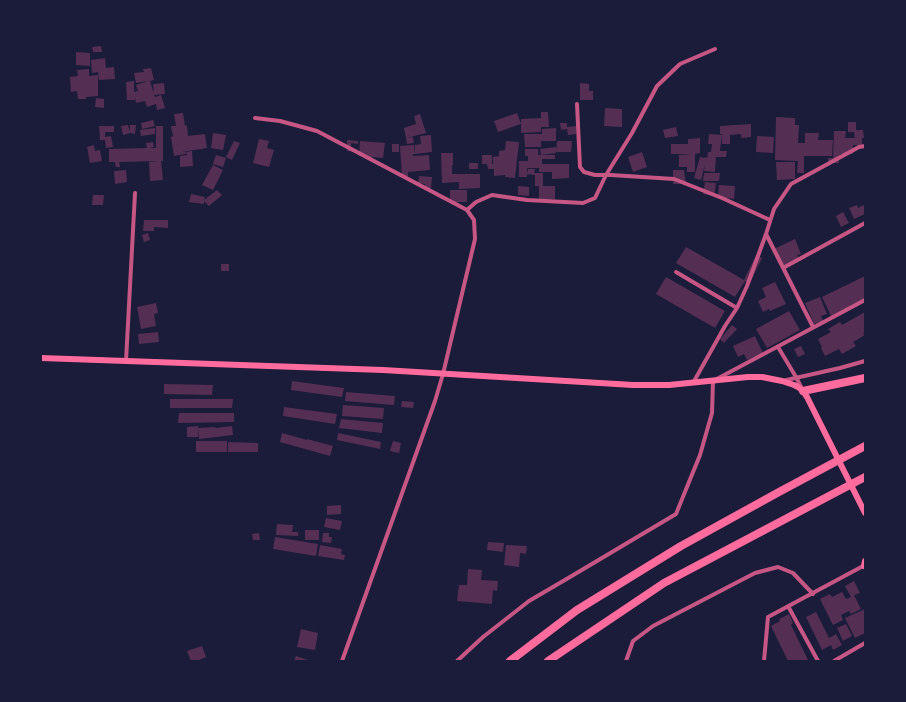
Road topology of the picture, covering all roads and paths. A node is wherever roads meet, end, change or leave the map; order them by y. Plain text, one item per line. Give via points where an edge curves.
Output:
1 (715, 49) dead end
2 (577, 104) dead end
3 (255, 118) dead end
4 (865, 146) edge
5 (606, 175) junction
6 (135, 192) dead end
7 (467, 210) junction
8 (770, 220) junction
9 (865, 223) edge
10 (766, 234) junction
11 (783, 268) junction
12 (676, 272) dead end
13 (865, 300) edge
14 (736, 308) junction
15 (813, 327) junction
16 (778, 347) junction
17 (41, 358) edge
18 (126, 361) junction
19 (865, 362) edge
20 (443, 374) junction
21 (796, 377) junction
22 (865, 378) edge
23 (713, 381) junction
24 (782, 381) junction
25 (693, 383) junction
26 (803, 392) junction
27 (865, 446) edge
28 (865, 477) edge
29 (864, 512) edge
30 (864, 564) edge
31 (813, 594) junction
32 (788, 606) junction
33 (865, 643) edge
34 (342, 661) edge
35 (457, 661) edge
36 (510, 661) edge
37 (548, 661) edge
38 (626, 661) edge
39 (764, 661) edge
40 (818, 661) edge
41 (834, 661) edge

1 - 5 street via 680,64 658,86
2 - 5 street via 580,167 584,172
3 - 7 street via 280,121 318,131
4 - 8 street via 791,184 774,209
5 - 7 street via 595,198 583,203 492,195 476,202
5 - 8 street via 674,179
6 - 18 street
7 - 20 street via 474,220 475,239
8 - 10 street
9 - 11 street
10 - 11 street
10 - 14 street
11 - 15 street
12 - 14 street
13 - 15 street
14 - 25 street
15 - 16 street
16 - 21 street
16 - 23 street
17 - 18 main road
18 - 20 main road
19 - 21 street
20 - 25 main road via 633,385
20 - 34 street
21 - 24 street
21 - 26 street
22 - 26 highway
23 - 24 main road via 755,376
23 - 25 main road
23 - 35 street via 712,413 700,455 676,514 529,601
24 - 26 main road via 794,384
26 - 29 main road
27 - 36 highway via 681,546 577,610
28 - 37 highway via 664,583
30 - 31 street
31 - 32 street
31 - 38 street via 794,572 778,567 755,573 653,626 633,641
32 - 39 street via 768,617
32 - 40 street
33 - 41 street

